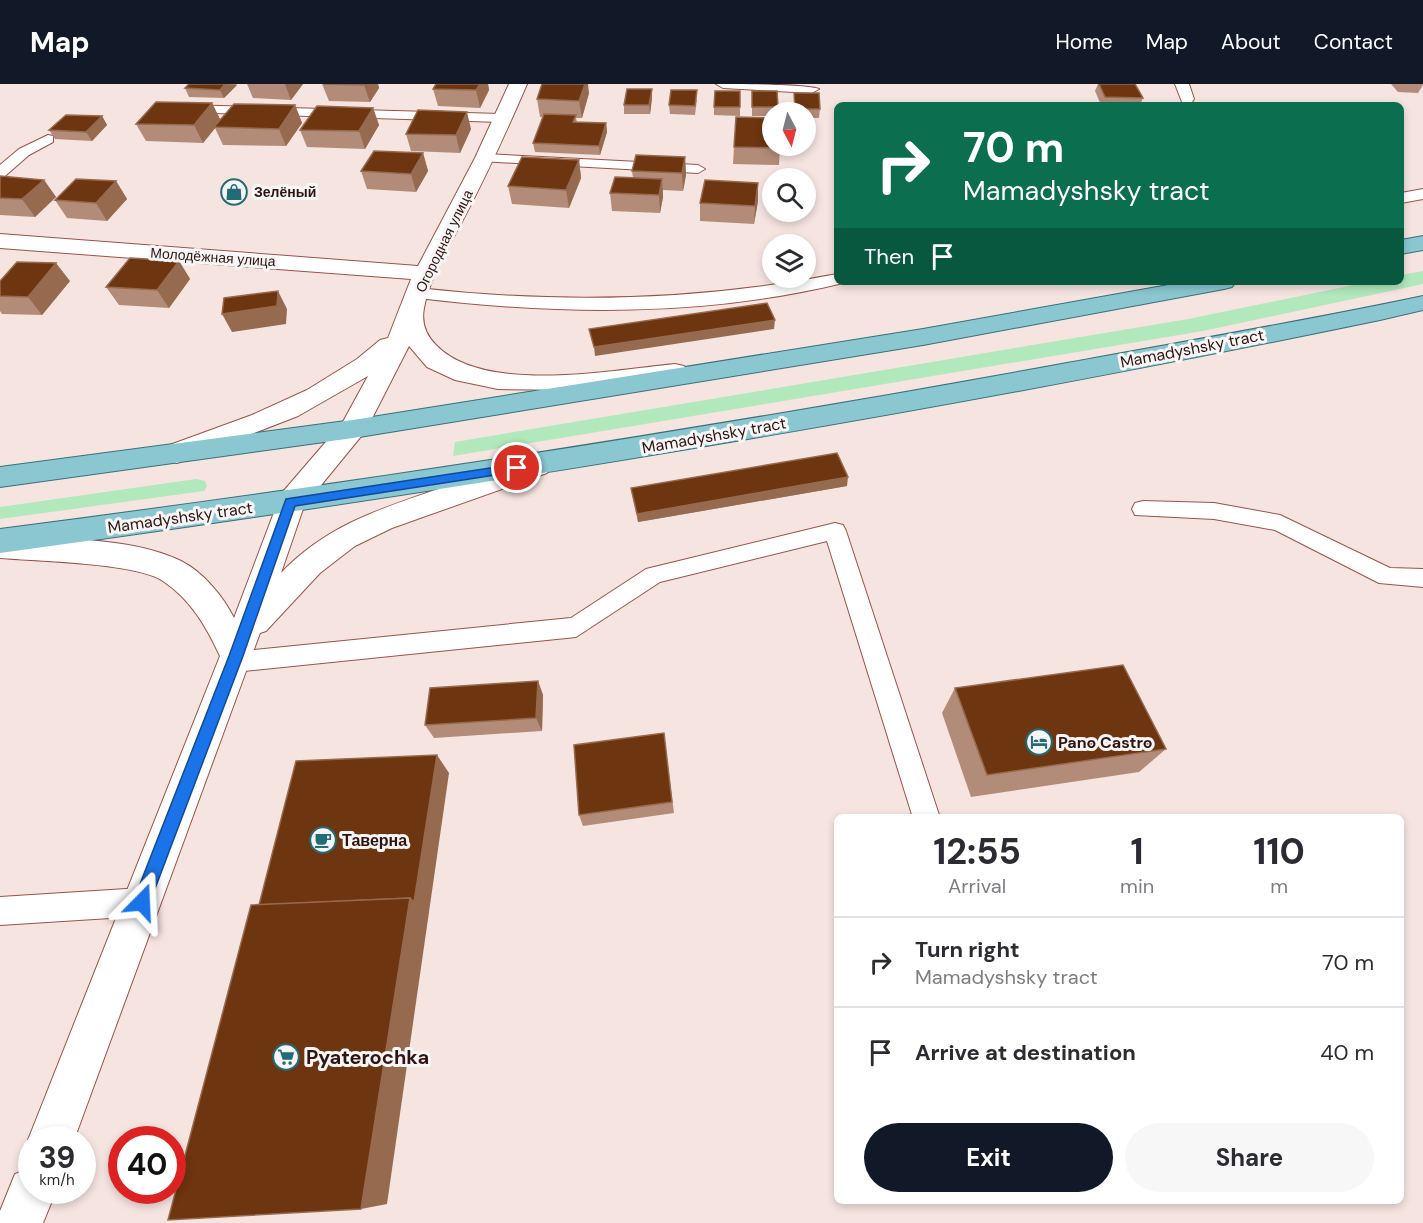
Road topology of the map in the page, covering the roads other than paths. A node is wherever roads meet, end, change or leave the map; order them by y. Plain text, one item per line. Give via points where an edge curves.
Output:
1 (518, 84) edge
2 (723, 84) edge
3 (1182, 84) edge
4 (812, 89) dead end
5 (1187, 99) dead end
6 (185, 109) edge
7 (501, 118) junction
8 (48, 139) edge
9 (485, 158) junction
10 (698, 169) dead end
11 (0, 173) edge
12 (1423, 194) edge
13 (1404, 197) edge
14 (0, 241) edge
15 (1423, 243) edge
16 (1404, 246) edge
17 (834, 280) edge
18 (1207, 285) edge
19 (418, 292) junction
20 (1423, 303) edge
21 (402, 335) junction
22 (740, 367) junction
23 (353, 429) junction
24 (174, 454) junction
25 (540, 465) junction
26 (0, 477) edge
27 (291, 502) junction
28 (1143, 508) dead end
29 (0, 541) edge
30 (0, 546) edge
31 (1423, 578) edge
32 (238, 650) junction
33 (926, 814) edge
34 (142, 902) junction
35 (0, 911) edge
36 (56, 1126) edge
37 (27, 1204) edge
38 (19, 1223) edge

1 - 7 street, Огородная улица
2 - 4 lane
3 - 5 lane
6 - 7 lane
7 - 9 street, Огородная улица
8 - 11 lane via 24,152
9 - 10 lane
9 - 19 street, Огородная улица
12 - 13 lane
14 - 19 street, Молодёжная улица
15 - 16 main road
17 - 19 lane via 680,300 542,306
18 - 22 main road
19 - 21 street, Огородная улица
19 - 22 street via 414,334 432,358 452,370 492,382 534,384
20 - 25 main road, Mamadyshsky tract via 961,392
21 - 23 street, Огородная улица
21 - 24 street via 366,368 318,397
22 - 23 main road
23 - 24 main road
23 - 27 street, Огородная улица
24 - 26 main road
25 - 27 main road, Mamadyshsky tract
25 - 32 street via 381,520 344,538 309,564
27 - 29 main road, Mamadyshsky tract
27 - 32 street
28 - 31 lane via 1214,511 1280,523 1386,577
30 - 32 street via 128,557 171,570 195,589 218,616
32 - 33 lane via 576,627 654,575 835,531
32 - 34 street
34 - 35 lane
34 - 36 street
37 - 38 street

